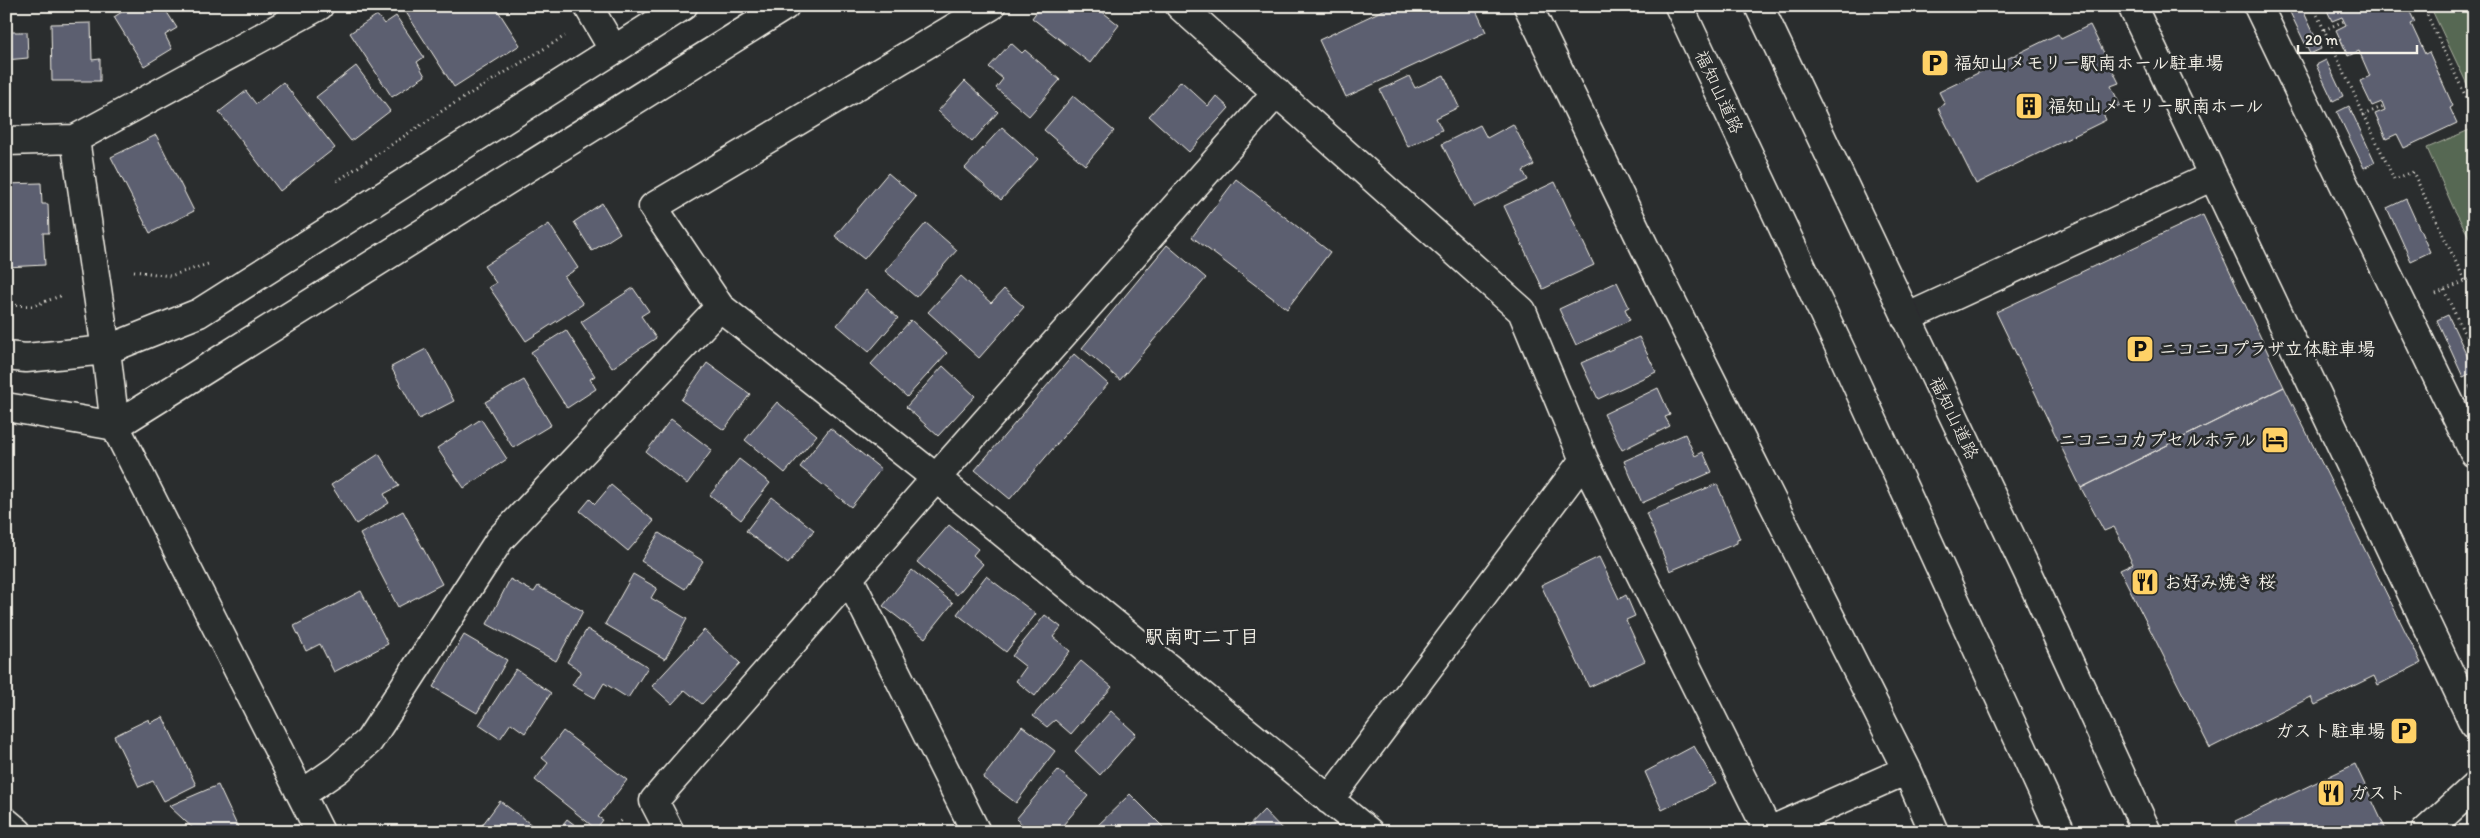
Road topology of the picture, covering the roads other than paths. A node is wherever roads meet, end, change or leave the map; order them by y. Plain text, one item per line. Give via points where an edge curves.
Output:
1 (319, 6) edge
2 (588, 6) edge
3 (683, 6) edge
4 (785, 6) edge
5 (992, 6) edge
6 (1180, 6) edge
7 (1528, 6) edge
8 (1678, 6) edge
9 (1759, 6) edge
10 (2132, 6) edge
11 (2258, 6) edge
12 (613, 50) junction
13 (1276, 92) junction
14 (75, 139) junction
15 (6, 141) edge
16 (2212, 177) junction
17 (720, 307) junction
18 (1906, 318) junction
19 (106, 350) junction
20 (6, 356) edge
21 (6, 407) edge
22 (115, 426) junction
23 (2474, 453) edge
24 (1584, 460) junction
25 (936, 478) junction
26 (849, 578) junction
27 (2474, 724) edge
28 (1906, 770) junction
29 (2474, 787) edge
30 (302, 794) junction
31 (1329, 800) junction
32 (6, 822) edge
33 (18, 832) edge
34 (320, 832) edge
35 (670, 832) edge
36 (976, 832) edge
37 (1369, 832) edge
38 (1768, 832) edge
39 (1934, 832) edge
40 (2060, 832) edge
41 (2148, 832) edge
42 (2425, 832) edge

1 - 14 main road
2 - 12 main road
3 - 12 main road
4 - 22 main road
5 - 17 main road via 653,207
6 - 13 main road
7 - 28 main road
8 - 40 main road, 福知山道路 via 1843,355
9 - 18 main road, 福知山道路
10 - 16 main road
11 - 23 main road
12 - 19 main road via 199,313
13 - 24 main road via 1522,310
13 - 25 main road
14 - 15 main road
14 - 19 main road
16 - 18 main road
16 - 27 main road
17 - 25 main road
17 - 30 main road via 500,539 369,741 338,769
18 - 41 main road, 福知山道路
19 - 20 main road via 26,358
19 - 22 main road
21 - 22 main road
22 - 30 main road
24 - 31 main road
24 - 38 main road
25 - 26 main road
25 - 31 main road
26 - 35 main road via 654,801
26 - 36 main road
28 - 38 main road
28 - 39 main road
29 - 42 main road
30 - 34 main road
31 - 37 main road
32 - 33 main road

